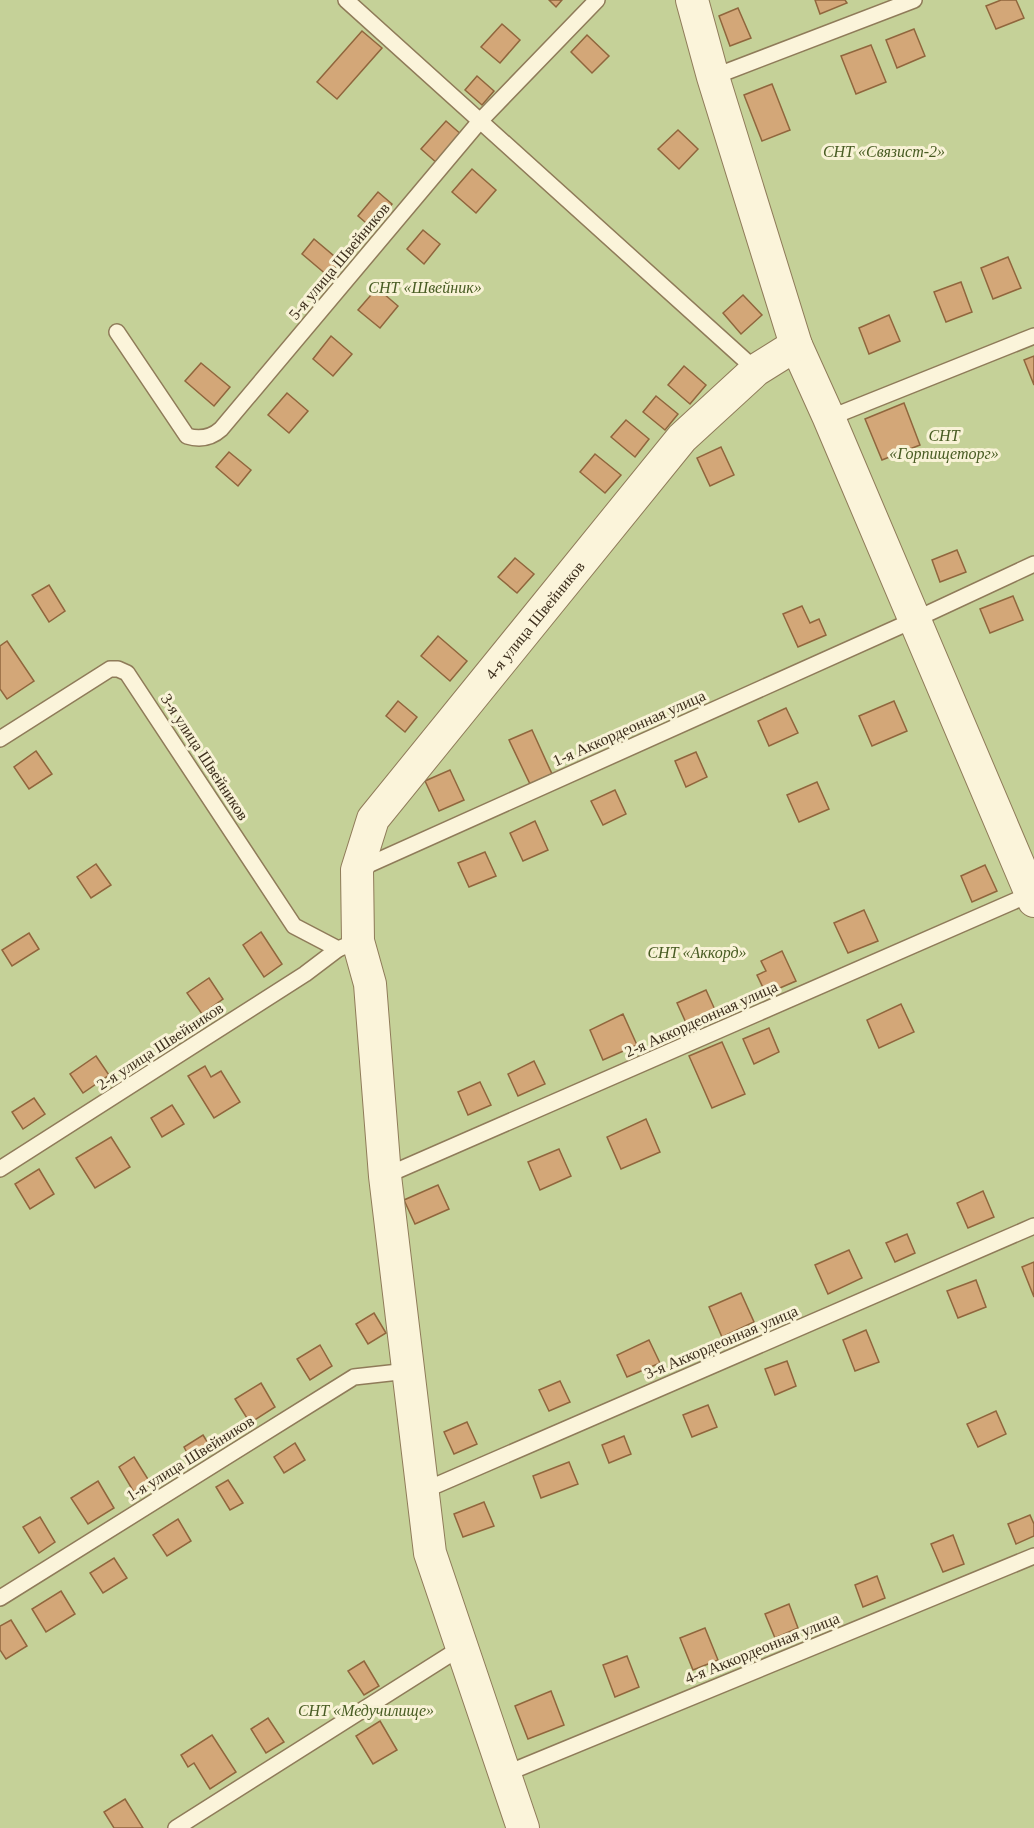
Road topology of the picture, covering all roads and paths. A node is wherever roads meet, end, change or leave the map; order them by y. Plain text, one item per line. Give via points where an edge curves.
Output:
1 (346, 0) edge
2 (597, 0) edge
3 (692, 0) edge
4 (914, 0) edge
5 (713, 77) junction
6 (480, 120) junction
7 (117, 332) dead end
8 (1034, 336) edge
9 (796, 345) junction
10 (756, 370) junction
11 (829, 418) junction
12 (1034, 564) edge
13 (914, 620) junction
14 (0, 739) edge
15 (357, 870) junction
16 (1033, 896) edge
17 (348, 945) junction
18 (0, 1169) edge
19 (384, 1176) junction
20 (1034, 1226) edge
21 (408, 1371) junction
22 (423, 1491) junction
23 (1034, 1556) edge
24 (0, 1598) edge
25 (462, 1647) junction
26 (505, 1774) junction
27 (176, 1828) edge
28 (523, 1828) edge

1 - 6 lane
2 - 6 lane, 5-я улица Швейников
3 - 5 street
4 - 5 lane
5 - 9 street
6 - 7 lane, 5-я улица Швейников via 216,434 197,439 187,436
6 - 10 lane
8 - 11 lane
9 - 10 street, 4-я улица Швейников
9 - 11 street
10 - 15 street, 4-я улица Швейников via 682,438 373,819
11 - 13 street
12 - 13 lane, 1-я Аккордеонная улица
13 - 15 lane, 1-я Аккордеонная улица
13 - 16 street
14 - 17 lane, 3-я улица Швейников via 110,669 127,673 294,926
15 - 17 street, 4-я улица Швейников
16 - 19 lane, 2-я Аккордеонная улица
17 - 18 lane, 2-я улица Швейников
17 - 19 street, 4-я улица Швейников via 370,984
19 - 21 street, 4-я улица Швейников
20 - 22 lane, 3-я Аккордеонная улица
21 - 22 street, 4-я улица Швейников
21 - 24 lane, 1-я улица Швейников via 354,1377
22 - 25 street, 4-я улица Швейников via 430,1553
23 - 26 lane, 4-я Аккордеонная улица
25 - 26 street, 4-я улица Швейников
25 - 27 lane
26 - 28 street, 4-я улица Швейников

